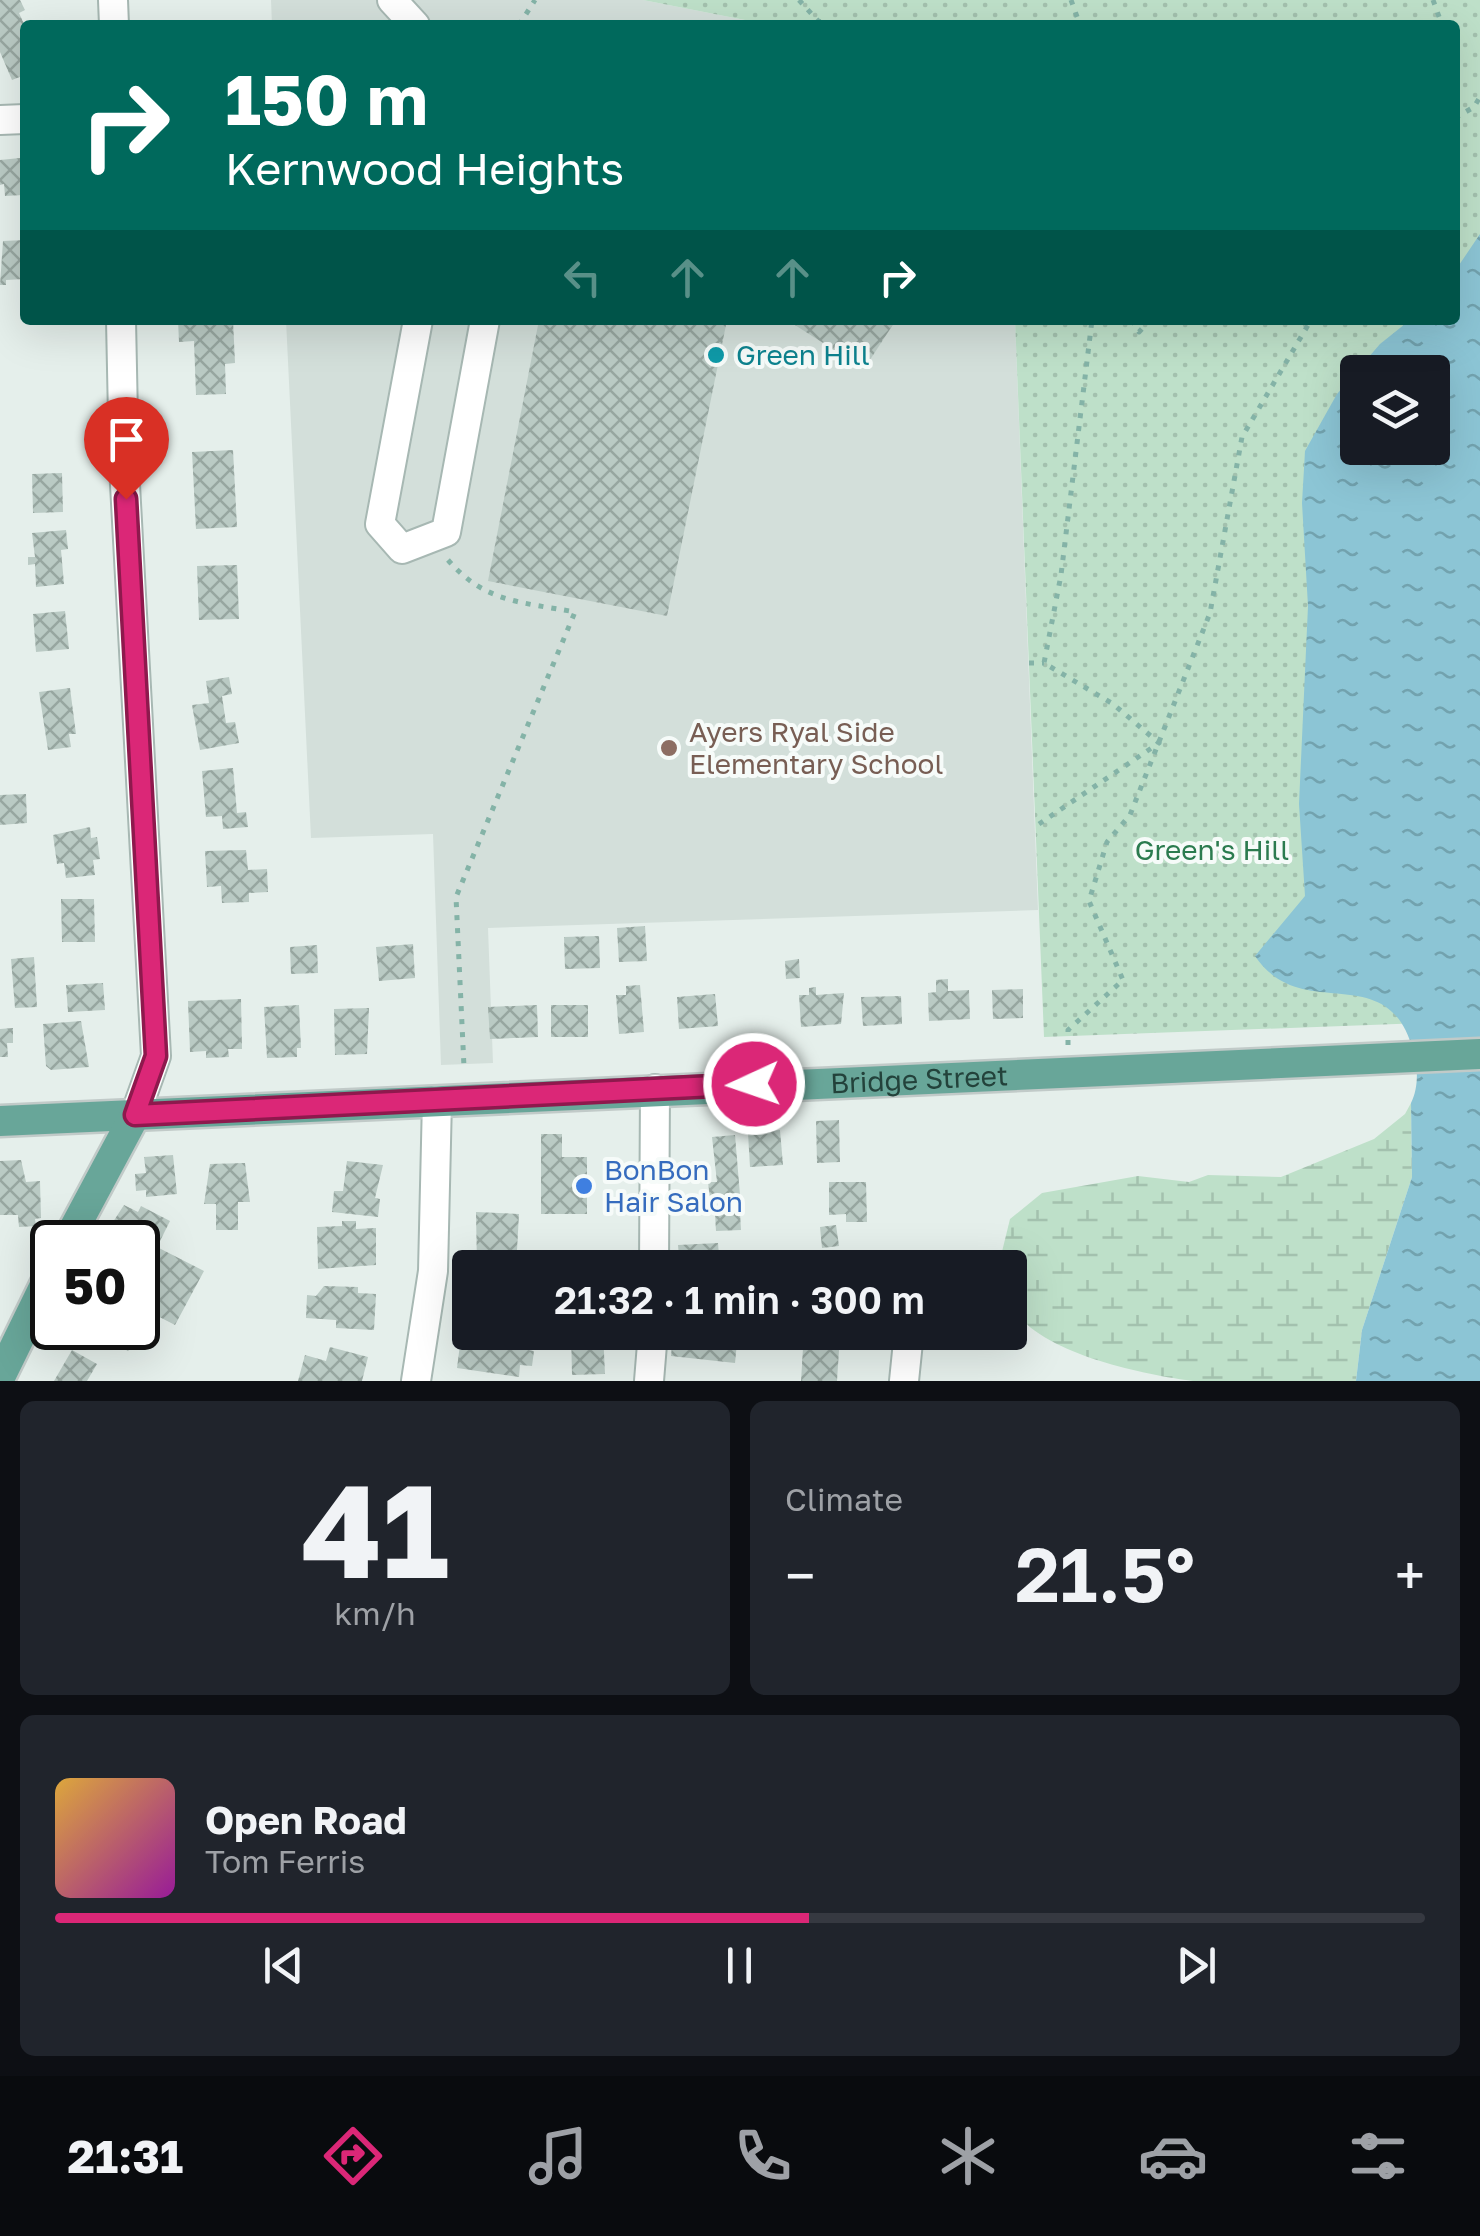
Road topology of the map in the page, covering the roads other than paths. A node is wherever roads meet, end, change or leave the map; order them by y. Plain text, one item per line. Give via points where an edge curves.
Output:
1 (392, 0) edge
2 (410, 20) edge
3 (121, 325) edge
4 (417, 325) edge
5 (484, 325) edge
6 (1480, 1054) edge
7 (655, 1089) junction
8 (437, 1100) junction
9 (135, 1115) junction
10 (0, 1121) edge
11 (78, 1220) edge
12 (654, 1250) edge
13 (30, 1316) edge
14 (652, 1350) edge
15 (908, 1350) edge
16 (0, 1378) edge
17 (416, 1381) edge
18 (649, 1381) edge
19 (904, 1381) edge

1 - 2 street
3 - 9 street via 156,1056
4 - 5 street via 380,524 402,548 446,532
6 - 7 main road, Bridge Street
7 - 8 main road, Bridge Street
7 - 12 street
8 - 9 main road, Bridge Street
8 - 17 street via 433,1271
9 - 10 main road, Bridge Street
9 - 11 main road
13 - 16 main road
14 - 18 street
15 - 19 street

